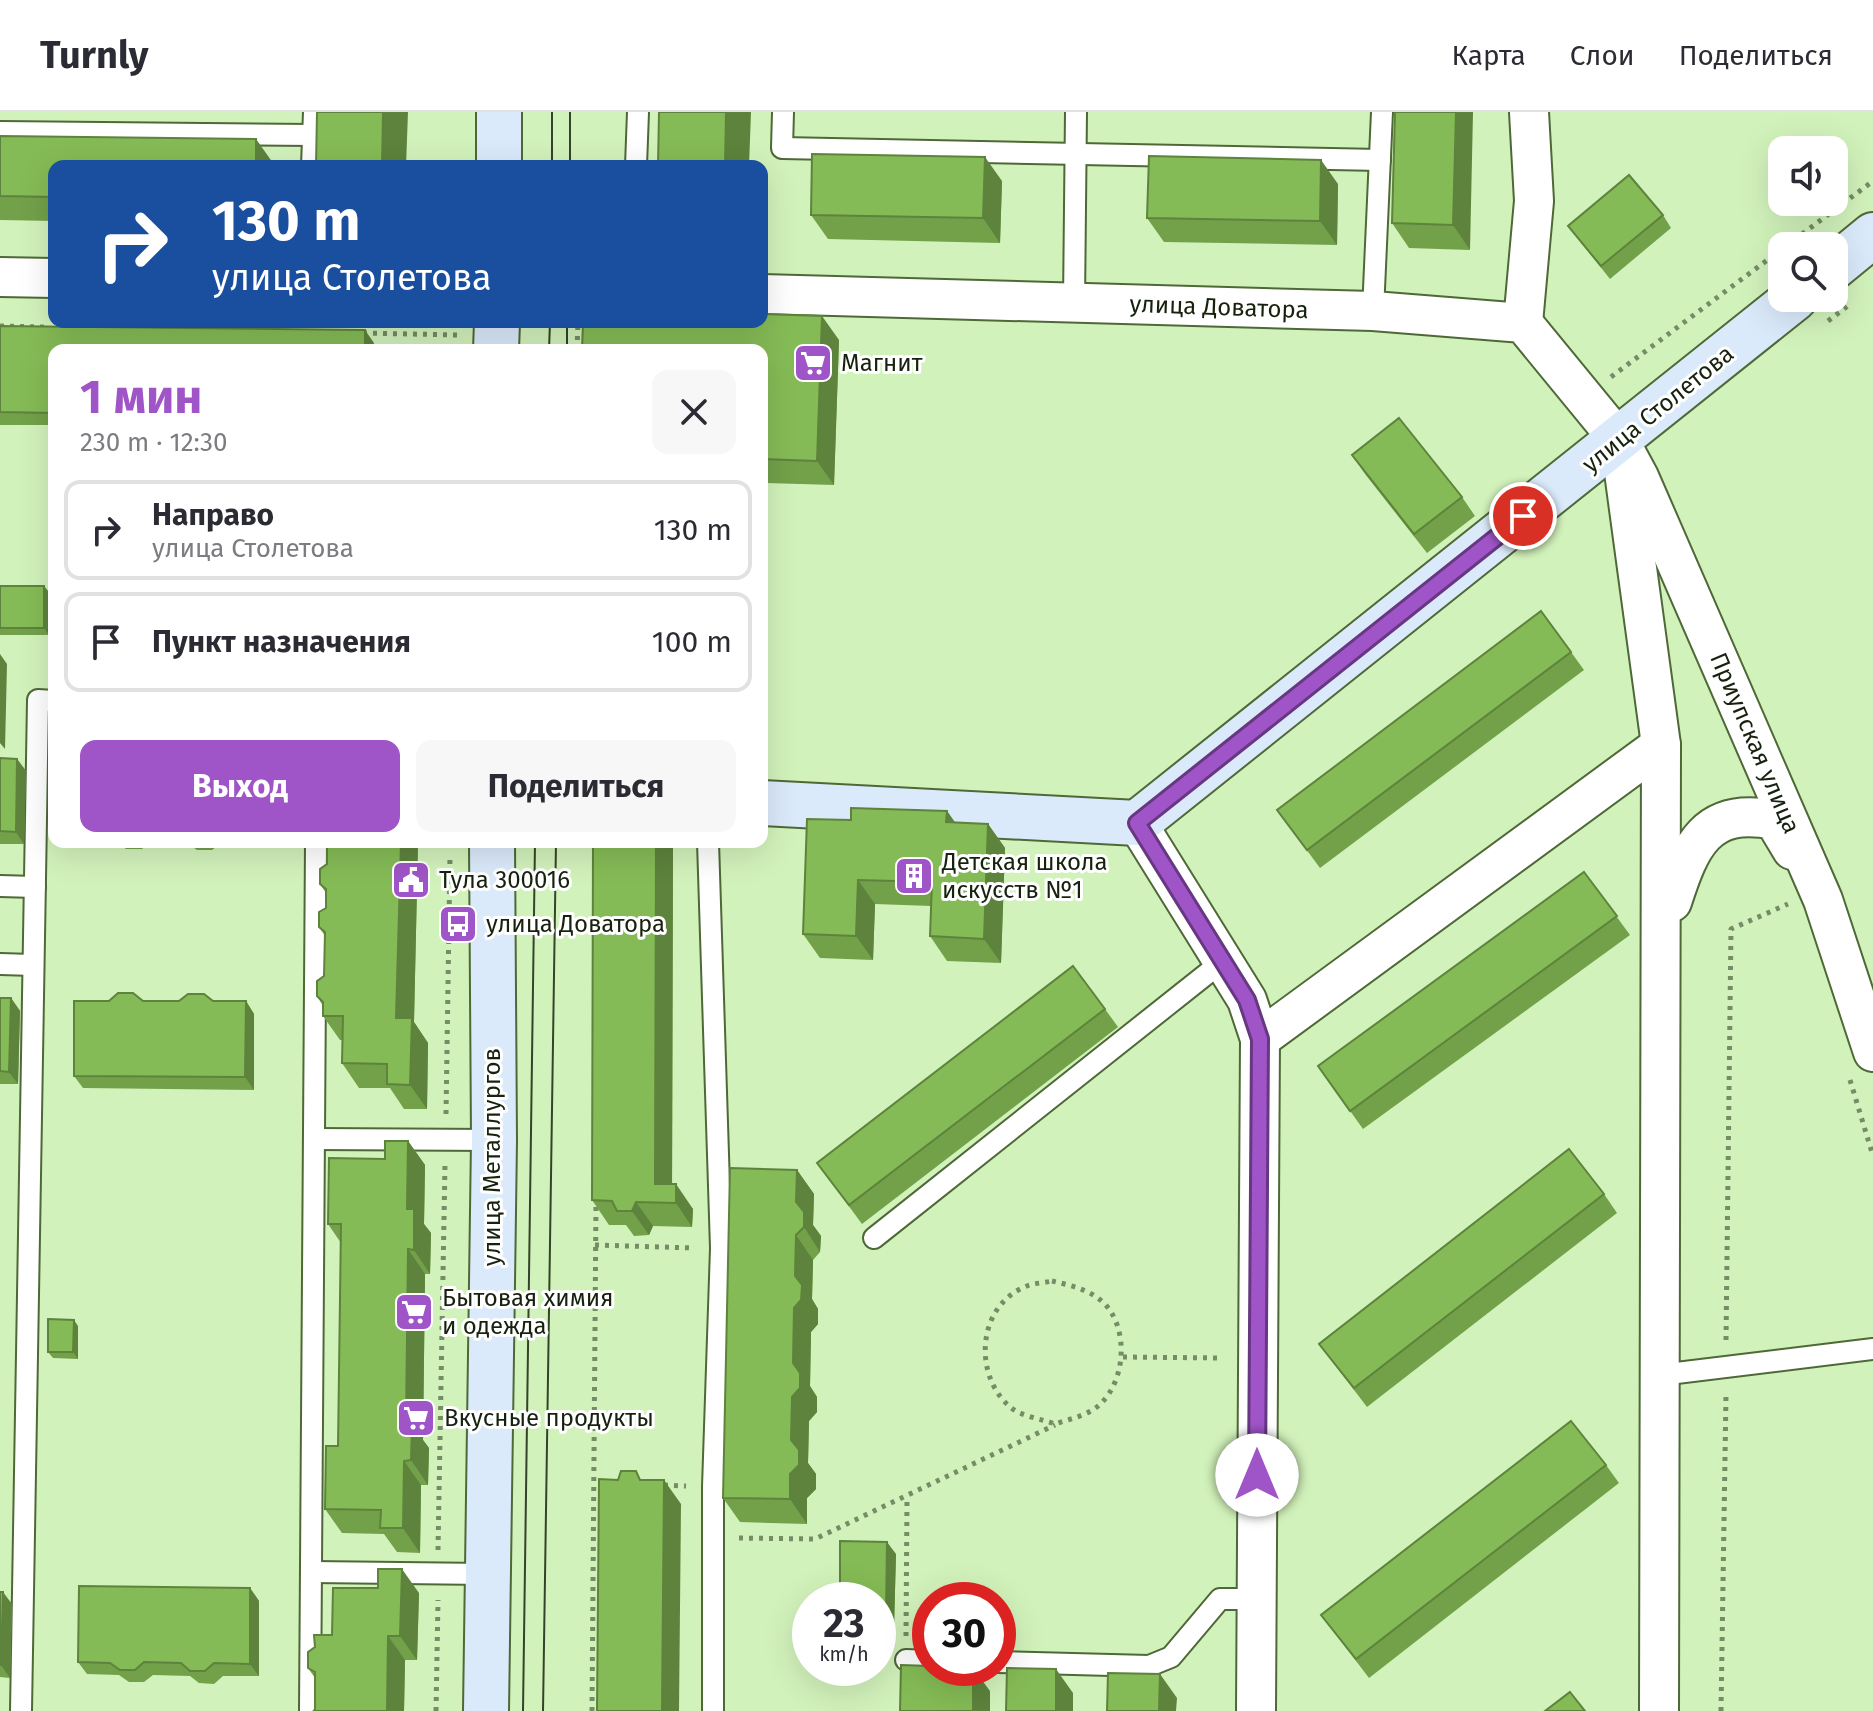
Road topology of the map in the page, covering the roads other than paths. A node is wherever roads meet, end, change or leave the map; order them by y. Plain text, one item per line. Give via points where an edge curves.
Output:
1 (314, 112) edge
2 (499, 112) edge
3 (638, 112) edge
4 (783, 112) edge
5 (1076, 112) edge
6 (1382, 112) edge
7 (1529, 112) edge
8 (0, 132) edge
9 (313, 135) junction
10 (1076, 152) junction
11 (312, 160) edge
12 (499, 160) edge
13 (636, 160) edge
14 (1380, 160) junction
15 (1873, 235) edge
16 (1848, 256) edge
17 (0, 277) edge
18 (48, 278) edge
19 (768, 294) edge
20 (1074, 303) junction
21 (1373, 311) junction
22 (1778, 312) edge
23 (1523, 323) junction
24 (1619, 440) junction
25 (48, 701) edge
26 (1661, 745) junction
27 (768, 803) edge
28 (1137, 823) junction
29 (316, 848) edge
30 (492, 848) edge
31 (708, 848) edge
32 (0, 886) edge
33 (35, 887) junction
34 (1810, 900) junction
35 (1661, 935) junction
36 (1223, 961) junction
37 (0, 964) edge
38 (33, 965) junction
39 (1260, 1039) junction
40 (1873, 1052) edge
41 (314, 1139) junction
42 (494, 1140) junction
43 (874, 1238) dead end
44 (1873, 1349) edge
45 (1660, 1375) junction
46 (312, 1572) junction
47 (487, 1574) junction
48 (1256, 1599) junction
49 (906, 1660) road end
50 (912, 1660) edge
51 (1016, 1662) edge
52 (21, 1711) edge
53 (310, 1711) edge
54 (486, 1711) edge
55 (713, 1711) edge
56 (1256, 1711) edge
57 (1659, 1711) edge

1 - 9 lane
2 - 12 main road
3 - 13 lane
4 - 10 lane via 782,148
5 - 10 lane
6 - 14 lane
7 - 23 street via 1534,201
8 - 9 lane
9 - 11 lane
10 - 14 lane
10 - 20 lane
14 - 21 lane
15 - 16 main road
17 - 18 street
19 - 20 street, улица Доватора
20 - 21 street, улица Доватора
21 - 23 street, улица Доватора
22 - 24 main road, улица Столетова
23 - 24 street
24 - 26 street
24 - 28 main road, улица Столетова
24 - 34 street, Приупская улица via 1639,477
25 - 33 lane via 38,700
26 - 35 street
26 - 39 street
27 - 28 main road
28 - 36 street
29 - 41 lane
30 - 42 main road, улица Металлургов
31 - 55 lane via 721,1248
32 - 33 lane
33 - 38 lane
34 - 35 street via 1774,820 1745,814 1717,823 1688,854
34 - 40 street, Приупская улица
35 - 45 street
36 - 39 street via 1247,1000
36 - 43 lane
37 - 38 lane
38 - 52 lane
39 - 48 street
41 - 42 lane
41 - 46 lane
42 - 47 main road, улица Металлургов
44 - 45 lane
45 - 57 street
46 - 47 lane
46 - 53 lane
47 - 54 main road, улица Металлургов
48 - 51 lane via 1220,1599 1171,1657 1149,1666
48 - 56 street
49 - 50 lane

